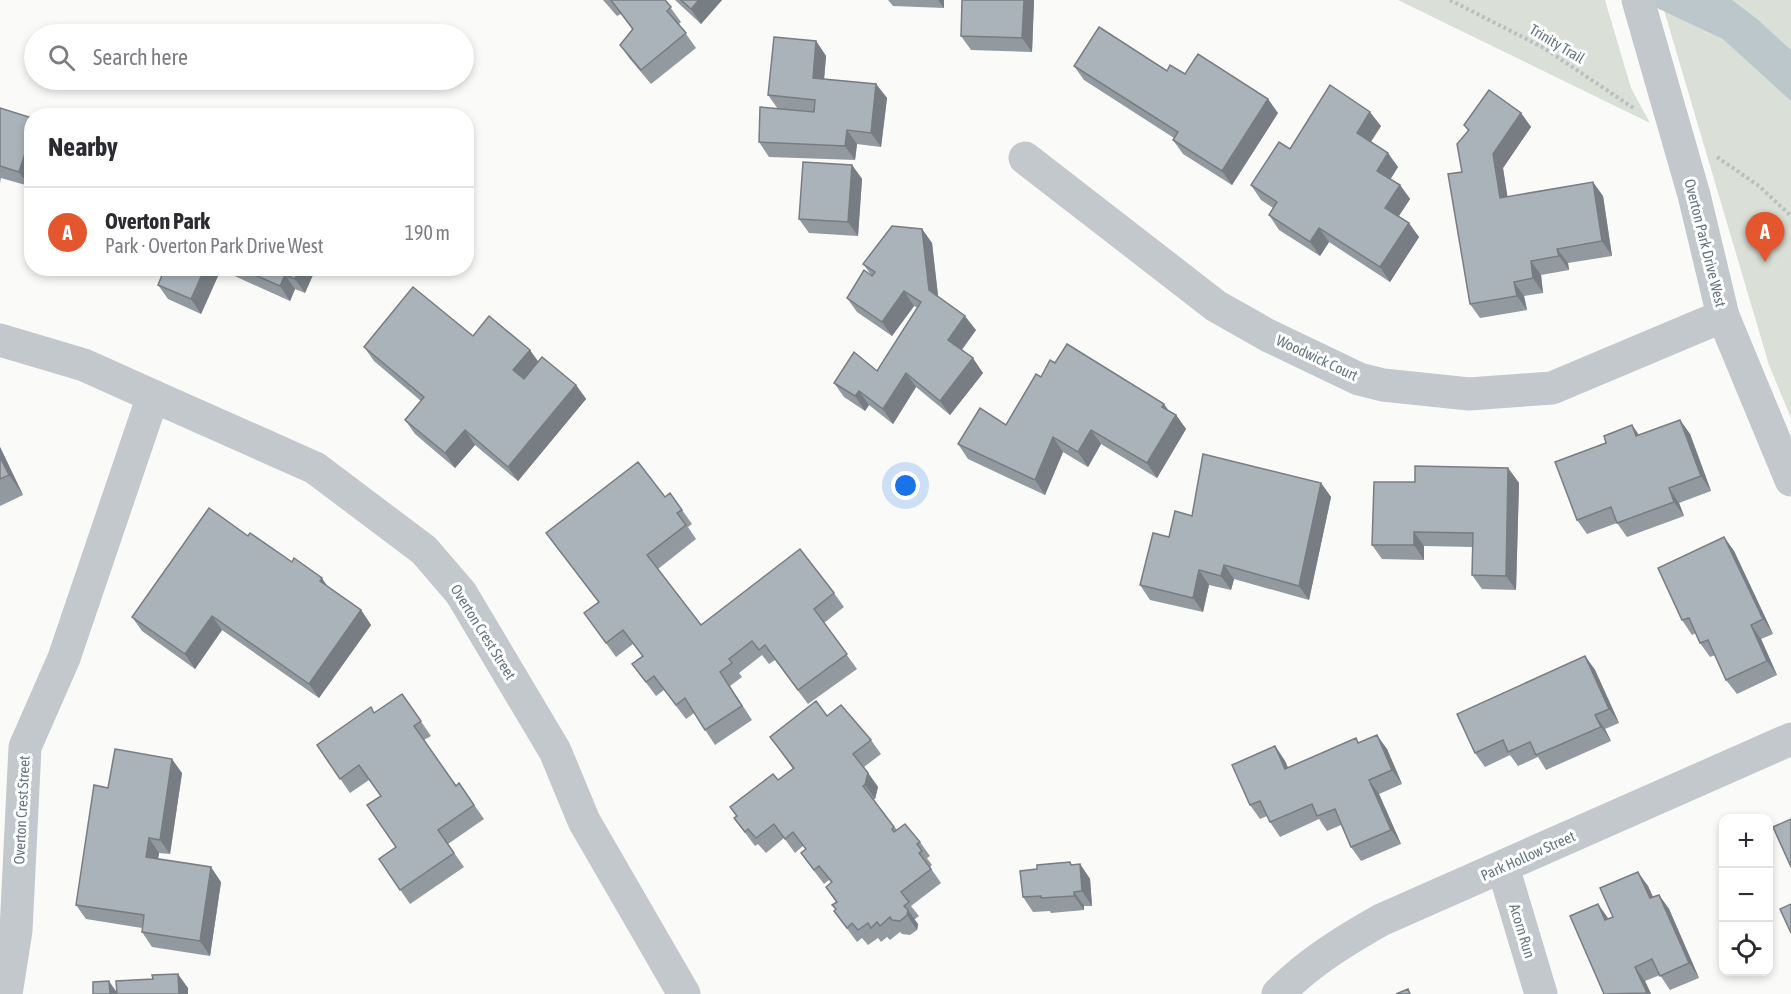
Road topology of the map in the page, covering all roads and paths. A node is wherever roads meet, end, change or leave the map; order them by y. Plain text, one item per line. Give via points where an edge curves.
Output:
1 (1450, 0) edge
2 (1638, 0) edge
3 (1654, 105) junction
4 (1711, 153) dead end
5 (1024, 158) dead end
6 (1791, 216) edge
7 (1723, 316) junction
8 (0, 340) edge
9 (153, 396) junction
10 (1791, 480) edge
11 (1791, 739) edge
12 (1503, 867) junction
13 (6, 994) edge
14 (684, 994) edge
15 (1278, 994) edge
16 (1541, 994) edge

1 - 3 path, Trinity Trail via 1544,48 1636,110
2 - 3 street, Overton Park Drive West
3 - 7 street, Overton Park Drive West via 1694,195
4 - 6 path via 1759,186
5 - 7 street, Woodwick Court via 1216,306 1359,379 1383,385 1469,394 1552,388
7 - 10 street, Overton Park Drive West
8 - 9 street, Overton Crest Street via 84,364
9 - 13 street, Overton Crest Street via 64,658 25,747 16,931
9 - 14 street, Overton Crest Street via 315,468 424,550 461,593 555,751 584,821
11 - 12 street, Park Hollow Street
12 - 15 street, Park Hollow Street via 1381,920 1331,949
12 - 16 street, Acorn Run

